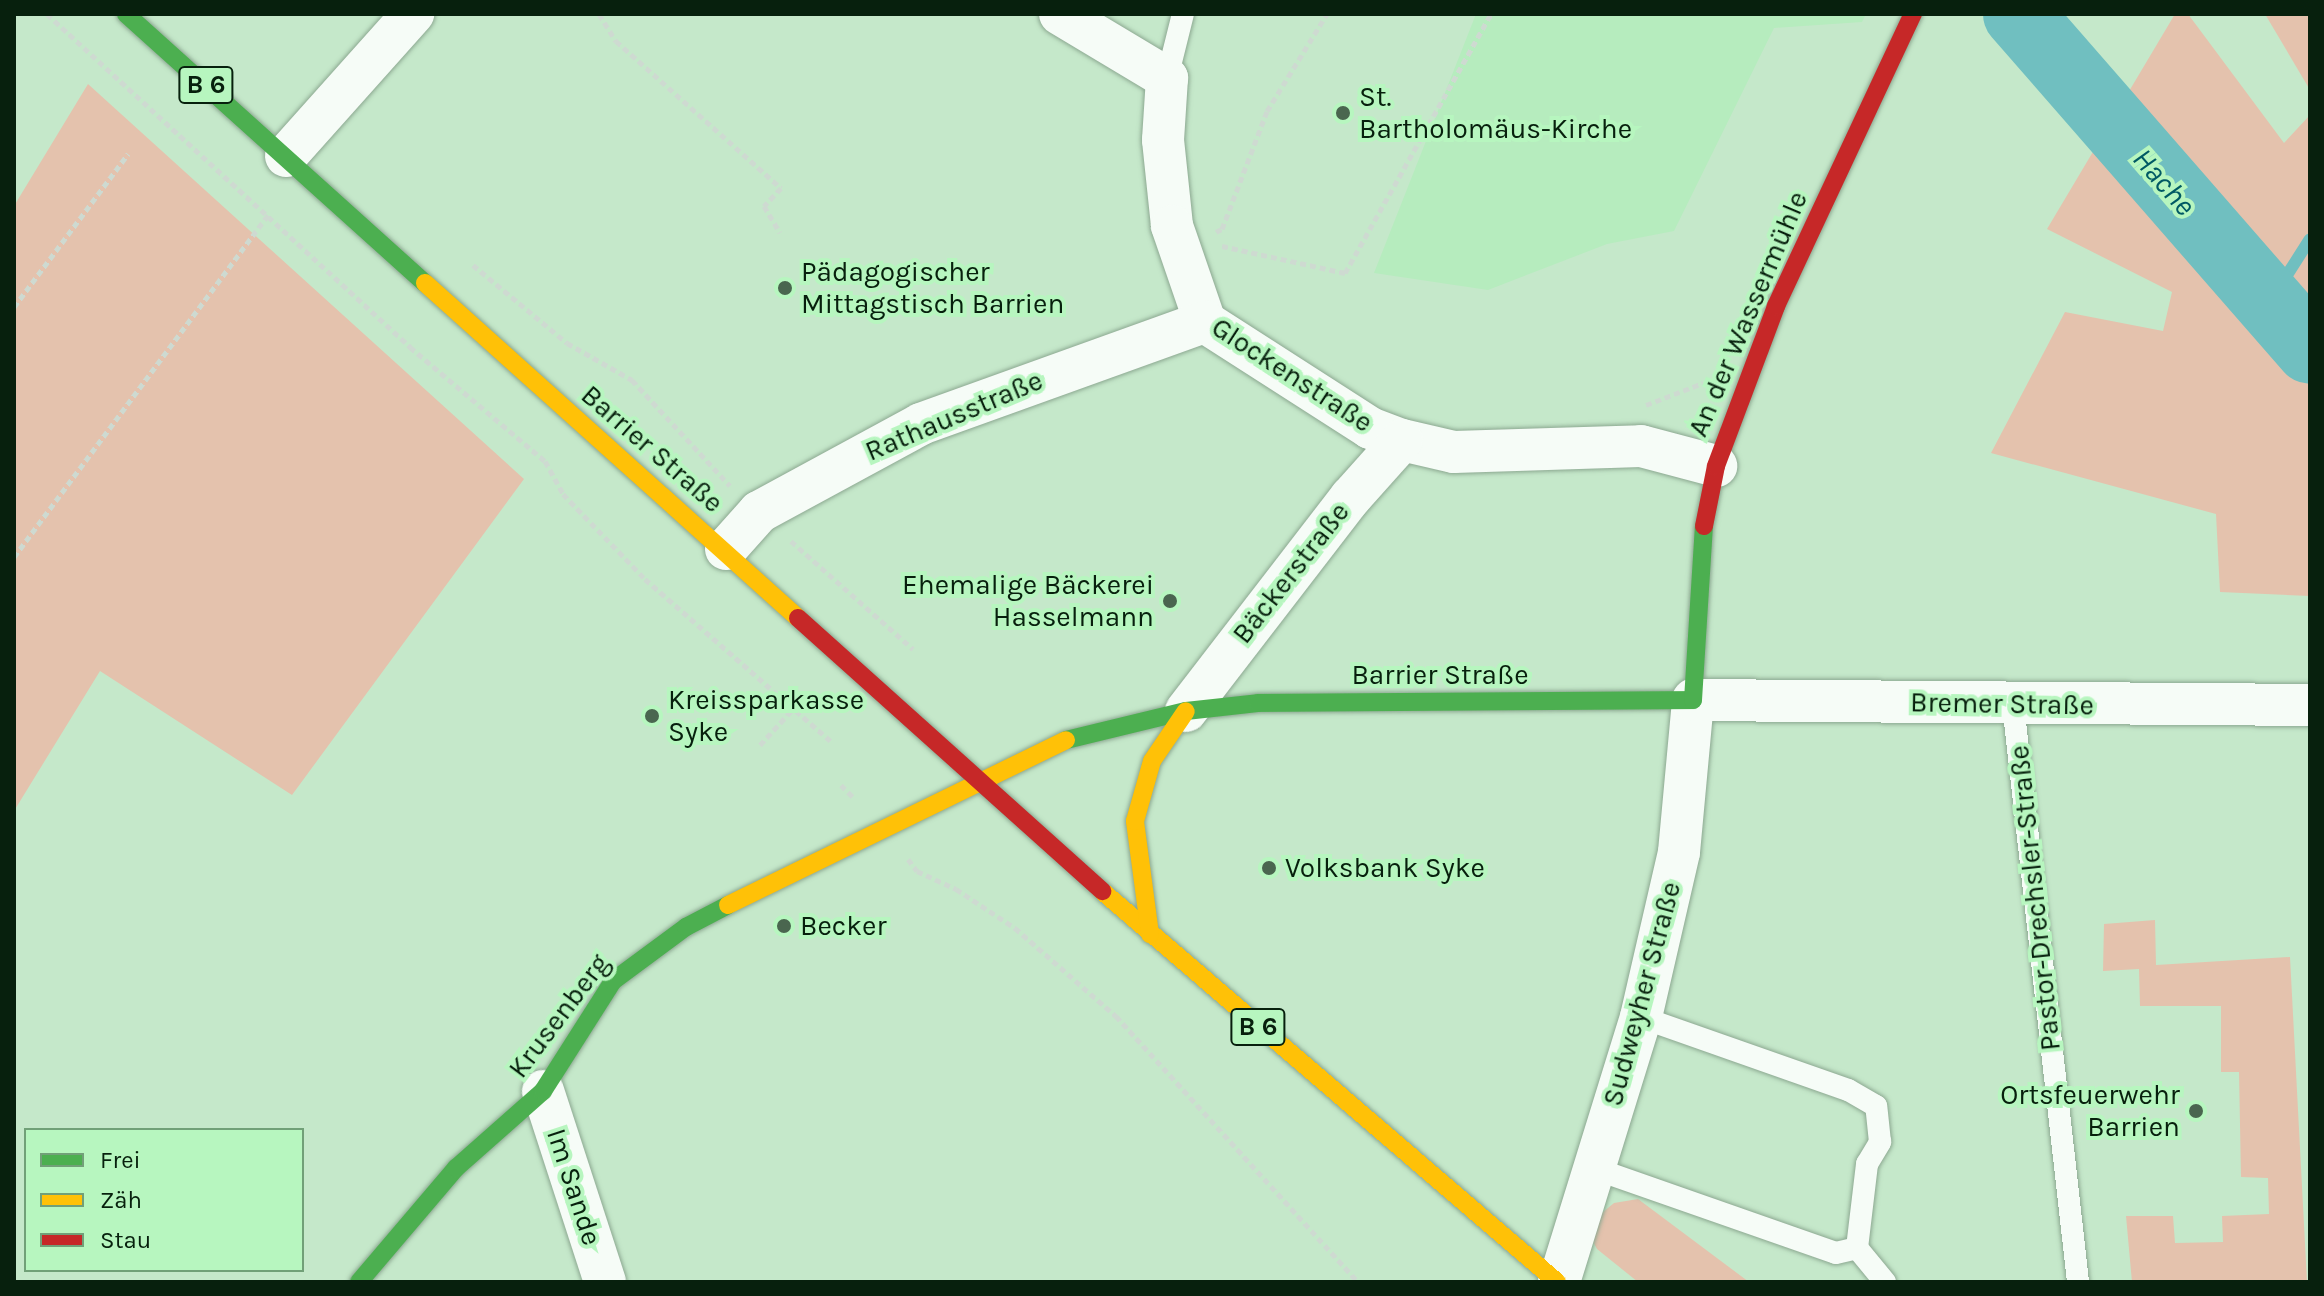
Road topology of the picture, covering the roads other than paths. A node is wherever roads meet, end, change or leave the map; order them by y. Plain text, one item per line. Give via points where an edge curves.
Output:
1 (126, 14) edge
2 (413, 14) edge
3 (1060, 14) edge
4 (1183, 14) edge
5 (1913, 14) edge
6 (1167, 78) junction
7 (286, 156) junction
8 (1205, 322) junction
9 (1402, 440) junction
10 (1716, 466) junction
11 (726, 549) junction
12 (1693, 700) junction
13 (2013, 704) junction
14 (2310, 705) edge
15 (1186, 711) junction
16 (979, 779) junction
17 (1150, 934) junction
18 (1641, 1017) junction
19 (543, 1091) junction
20 (1593, 1168) junction
21 (1857, 1248) junction
22 (370, 1277) edge
23 (605, 1282) edge
24 (1558, 1282) edge
25 (1885, 1282) edge
26 (2078, 1282) edge

1 - 7 street, Barrier Straße / B 6
2 - 7 street
3 - 6 street
4 - 6 lane, Glockenstraße
5 - 10 street, An der Wassermühle via 1776,306
6 - 8 street, Glockenstraße via 1163,140 1172,226
7 - 11 street, Barrier Straße / B 6 via 588,433
8 - 9 street, Glockenstraße via 1370,428
8 - 11 street, Rathausstraße via 921,424 759,512
9 - 10 street, Glockenstraße via 1454,452 1641,446
9 - 15 street, Bäckerstraße via 1351,497
10 - 12 street, An der Wassermühle via 1701,539
11 - 16 street, Barrier Straße / B 6
12 - 13 street, Bremer Straße
12 - 15 street, Barrier Straße via 1589,705 1258,703
12 - 18 street, Sudweyher Straße via 1679,852
13 - 14 street, Bremer Straße
13 - 26 lane, Pastor-Drechsler-Straße
15 - 16 street, Barrier Straße via 1098,726
15 - 17 street via 1152,761 1135,821
16 - 17 street, B 6
16 - 19 street, Krusenberg via 686,927 644,955 613,981
17 - 24 street, B 6
18 - 20 street, Sudweyher Straße
18 - 21 lane via 1848,1090 1876,1106 1880,1142 1867,1164
19 - 22 street, Krusenberg via 456,1168
19 - 23 street, Im Sande
20 - 21 lane via 1836,1253
20 - 24 street, Sudweyher Straße
21 - 25 lane

